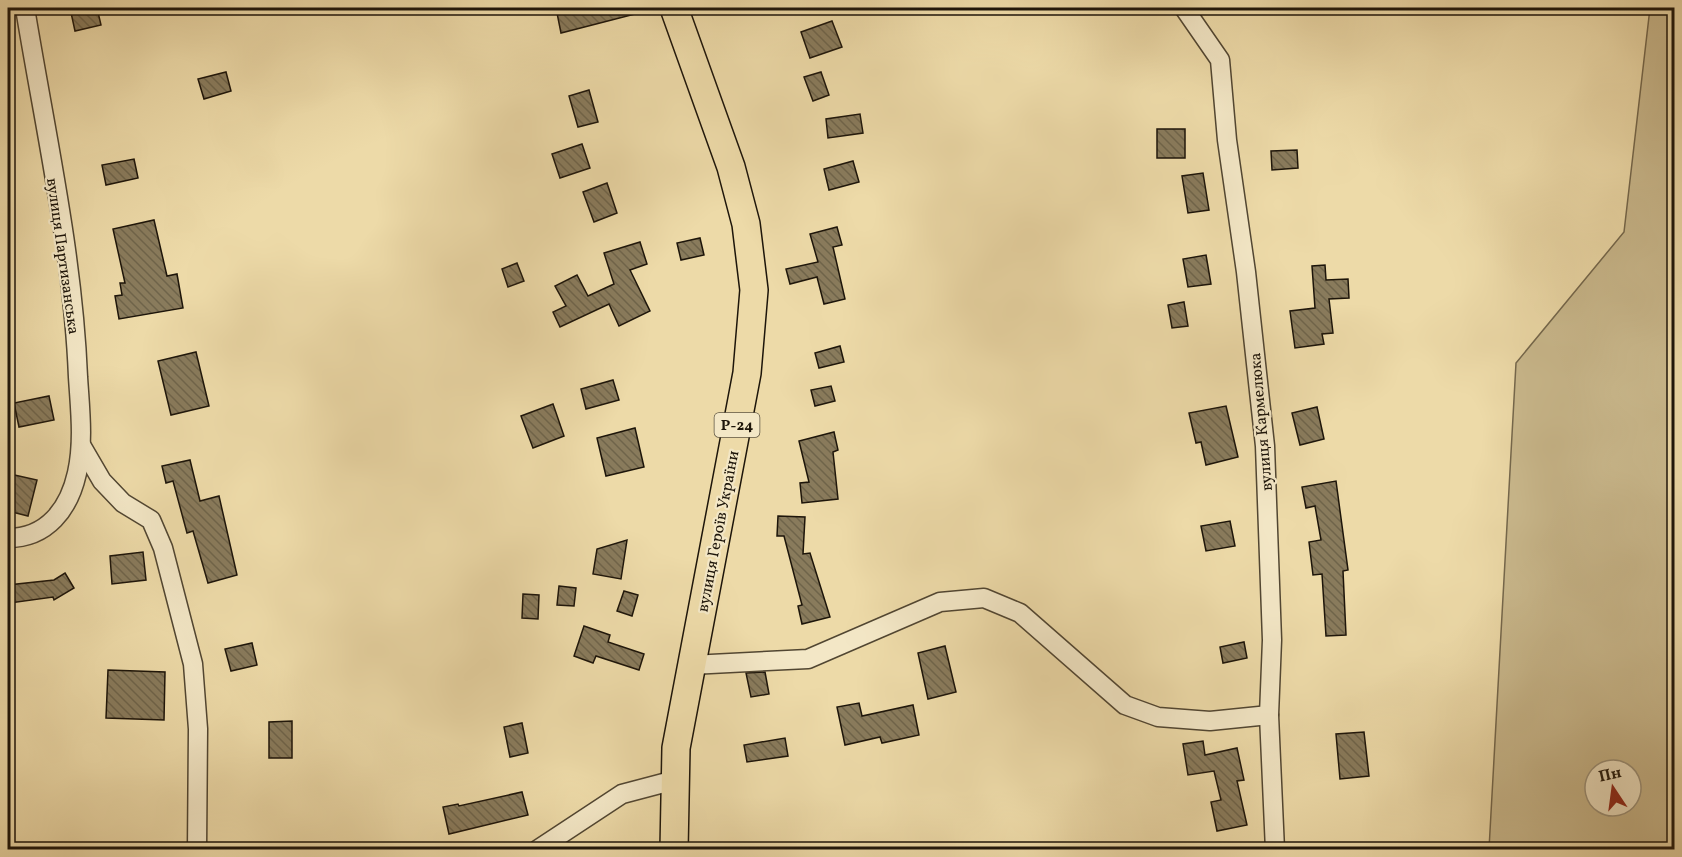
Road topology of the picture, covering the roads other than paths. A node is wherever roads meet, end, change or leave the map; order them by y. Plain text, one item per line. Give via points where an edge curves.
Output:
1 (25, 8) edge
2 (674, 8) edge
3 (1184, 8) edge
4 (81, 445) junction
5 (8, 538) edge
6 (691, 665) junction
7 (1269, 715) junction
8 (675, 780) junction
9 (197, 849) edge
10 (537, 849) edge
11 (674, 849) edge
12 (1275, 849) edge

1 - 4 street, вулиця Партизанська via 76,314
2 - 6 main road, вулиця Героїв України / Р-24 via 731,167 746,224 754,290 747,373
3 - 7 street, вулиця Кармелюка via 1221,60 1227,140 1265,446 1272,640
4 - 5 street, вулиця Партизанська via 66,502 47,528 21,538
4 - 9 street via 102,481 123,503 151,520 164,548 193,664 198,729
6 - 7 street via 808,659 940,602 984,598 1020,613 1125,705 1158,717 1210,721
6 - 8 main road, вулиця Героїв України / Р-24 via 676,748
7 - 12 street, вулиця Кармелюка
8 - 10 street via 622,794
8 - 11 main road, вулиця Героїв України / Р-24

